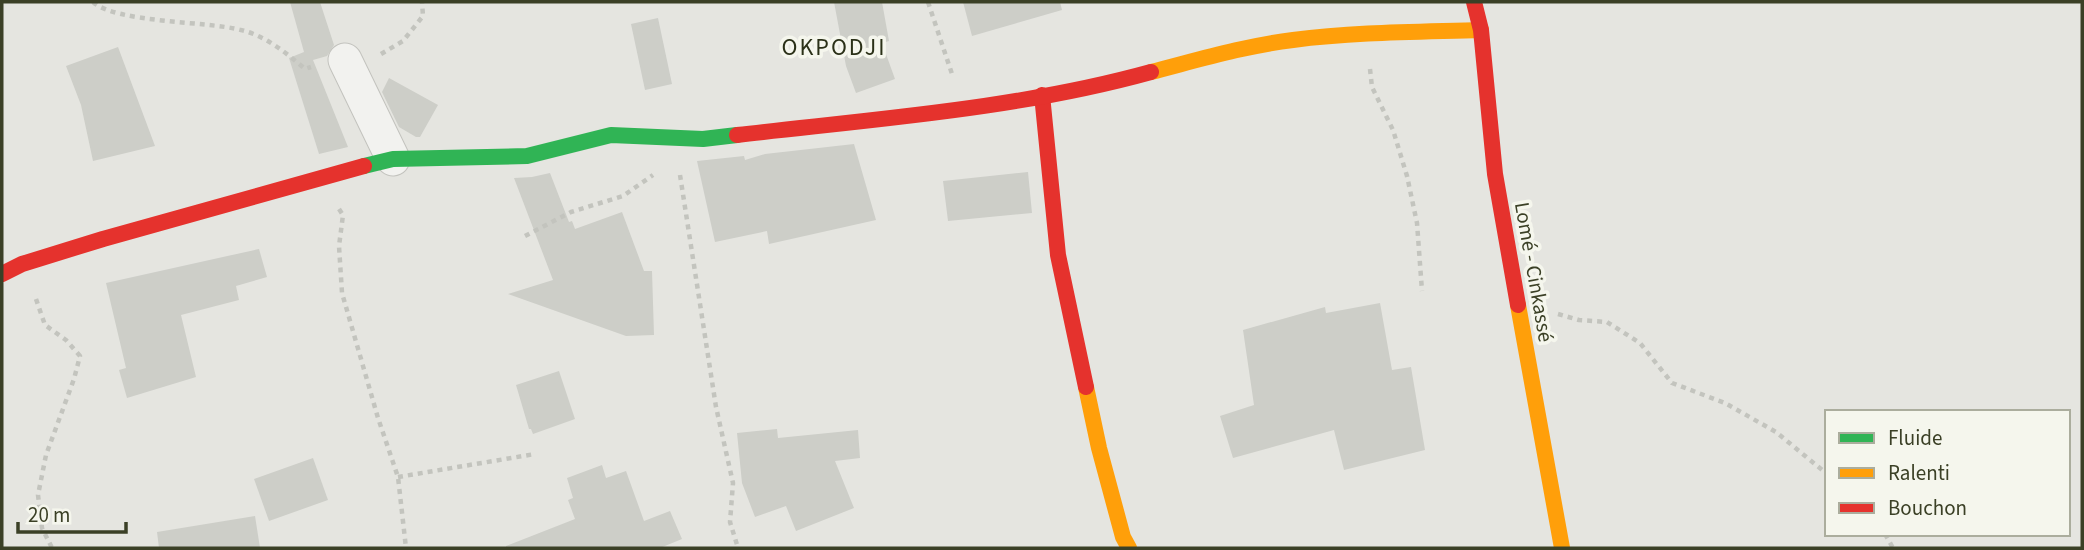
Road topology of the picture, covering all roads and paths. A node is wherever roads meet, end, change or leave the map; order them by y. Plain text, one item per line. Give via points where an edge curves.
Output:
1 (93, 2) edge
2 (422, 2) edge
3 (928, 2) edge
4 (1474, 2) edge
5 (1480, 30) junction
6 (1365, 34) junction
7 (345, 60) junction
8 (1042, 95) junction
9 (964, 109) junction
10 (679, 145) junction
11 (393, 159) junction
12 (315, 178) junction
13 (525, 236) dead end
14 (22, 264) junction
15 (2, 274) edge
16 (1422, 291) dead end
17 (1519, 305) junction
18 (535, 454) dead end
19 (1825, 472) edge
20 (398, 477) junction
21 (52, 548) edge
22 (406, 548) edge
23 (738, 548) edge
24 (1129, 548) edge
25 (1562, 548) edge

1 - 7 path via 128,15 242,30 276,44 305,69
2 - 7 path via 423,16 403,41 374,57
3 - 9 path
4 - 5 main road, Lomé - Cinkassé
5 - 6 main road
5 - 17 main road, Lomé - Cinkassé via 1495,174
6 - 8 main road via 1290,40
6 - 16 path via 1373,87 1394,130 1418,223
7 - 11 street
8 - 9 main road
8 - 24 main road via 1064,287 1099,448
9 - 10 main road
10 - 11 main road via 611,135 527,156
10 - 13 path via 644,183 624,196 571,212
10 - 23 path via 679,180 733,483 730,522
11 - 12 main road
12 - 14 main road
12 - 20 path via 343,215 339,246 342,293
14 - 15 main road
14 - 21 path via 45,326 80,356 38,495 42,528
17 - 19 path via 1579,320 1607,321 1640,343 1672,383 1725,403 1776,432
17 - 25 main road, Lomé - Cinkassé
18 - 20 path
20 - 22 path

